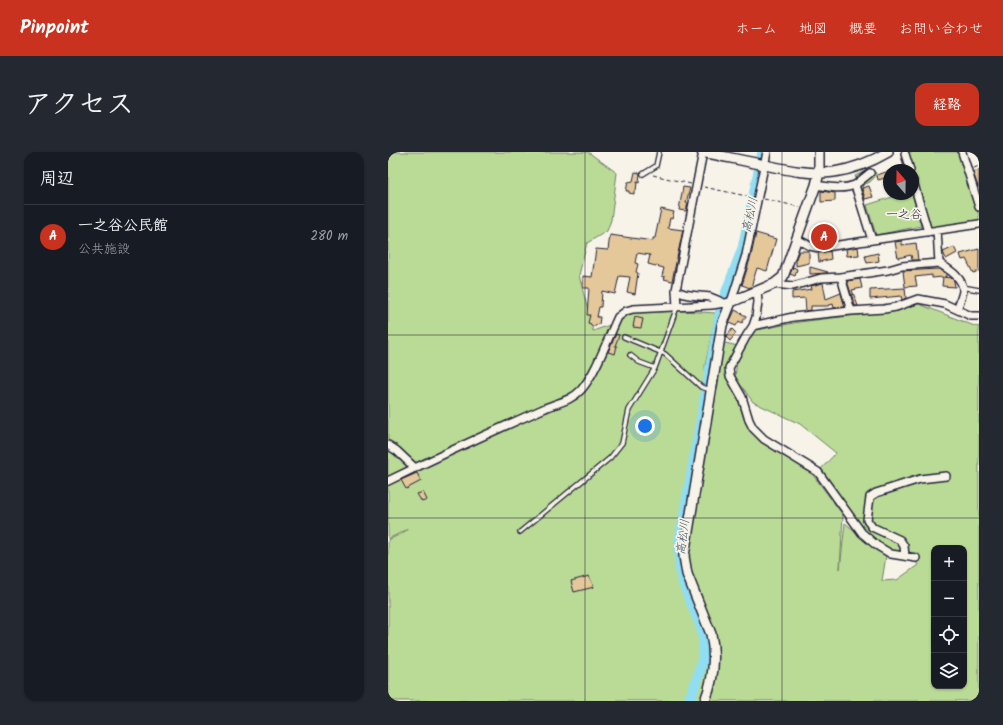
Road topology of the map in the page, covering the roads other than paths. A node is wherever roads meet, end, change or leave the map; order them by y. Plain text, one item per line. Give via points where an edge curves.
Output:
1 (659, 152) edge
2 (703, 152) edge
3 (767, 152) edge
4 (819, 152) edge
5 (888, 152) edge
6 (962, 152) edge
7 (905, 154) dead end
8 (761, 164) junction
9 (908, 164) edge
10 (819, 173) junction
11 (870, 173) dead end
12 (643, 174) dead end
13 (855, 184) junction
14 (816, 185) junction
15 (919, 200) edge
16 (979, 207) edge
17 (979, 224) edge
18 (937, 230) junction
19 (928, 232) junction
20 (797, 239) junction
21 (872, 240) junction
22 (939, 263) junction
23 (841, 277) junction
24 (774, 284) junction
25 (962, 287) junction
26 (676, 290) junction
27 (979, 290) edge
28 (757, 291) junction
29 (728, 303) junction
30 (677, 307) junction
31 (957, 309) junction
32 (851, 311) junction
33 (979, 316) edge
34 (753, 326) junction
35 (624, 337) dead end
36 (661, 353) junction
37 (630, 355) dead end
38 (655, 368) junction
39 (711, 390) junction
40 (388, 445) edge
41 (415, 468) junction
42 (946, 476) dead end
43 (389, 482) edge
44 (520, 532) dead end
45 (904, 556) junction
46 (916, 558) dead end
47 (706, 701) edge

1 - 12 lane via 656,166
2 - 8 street
2 - 26 street
3 - 8 street
4 - 10 street
5 - 10 street via 869,163 853,168
6 - 16 street
7 - 9 street
8 - 10 street
8 - 29 street via 746,255
10 - 14 street
11 - 13 street
13 - 14 street via 838,188
13 - 21 street
14 - 20 street
15 - 19 street
17 - 18 street
18 - 19 street
18 - 22 street
19 - 21 street
20 - 21 street via 819,248
20 - 24 street via 784,277
22 - 23 street via 902,266
22 - 25 street via 951,270
23 - 24 street via 821,278 793,286
23 - 32 street
24 - 28 street
25 - 27 lane
25 - 31 street
26 - 29 street via 681,294 709,297
26 - 30 street
28 - 29 street
28 - 34 street via 758,302
29 - 30 street
29 - 39 street
30 - 36 lane
30 - 41 street via 633,309 621,314 589,379 571,398 467,442
31 - 32 street via 918,299 896,307
31 - 33 street via 971,316
32 - 34 street via 794,317
34 - 45 street via 729,368 730,376 742,397 753,428 764,438 818,472 862,532 876,545 891,554
35 - 36 lane
36 - 38 lane
36 - 39 lane via 701,387
37 - 38 lane via 639,362
38 - 44 lane via 629,410 622,443 610,458
39 - 47 street via 684,556 686,574 713,642 713,674
40 - 41 street
41 - 43 street
42 - 45 street via 920,479 870,497 867,520 872,527 900,540 904,546
45 - 46 street

